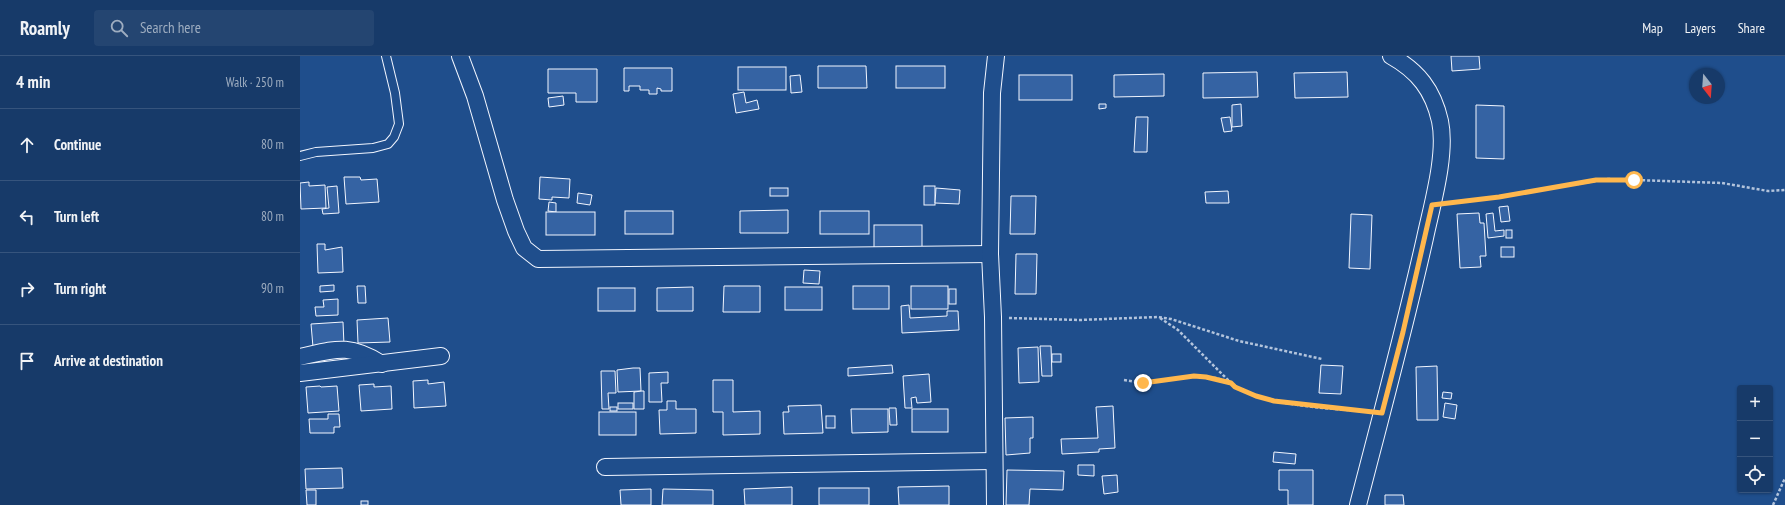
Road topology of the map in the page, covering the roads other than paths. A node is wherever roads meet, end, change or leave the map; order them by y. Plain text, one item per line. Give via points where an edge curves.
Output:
1 (386, 56) edge
2 (460, 56) edge
3 (996, 56) edge
4 (1391, 56) edge
5 (300, 156) edge
6 (990, 254) junction
7 (441, 356) dead end
8 (300, 357) edge
9 (382, 364) junction
10 (300, 373) edge
11 (994, 462) junction
12 (605, 467) dead end
13 (995, 505) edge
14 (1358, 505) edge

1 - 5 lane via 399,124 388,144
2 - 6 street via 475,96 516,231 524,248 538,259
3 - 6 street via 992,93
4 - 14 street via 1407,65 1424,83 1440,122 1442,147 1432,205 1403,332
6 - 11 street
7 - 9 street
8 - 9 street via 330,351 356,350
9 - 10 street
11 - 12 street
11 - 13 street

